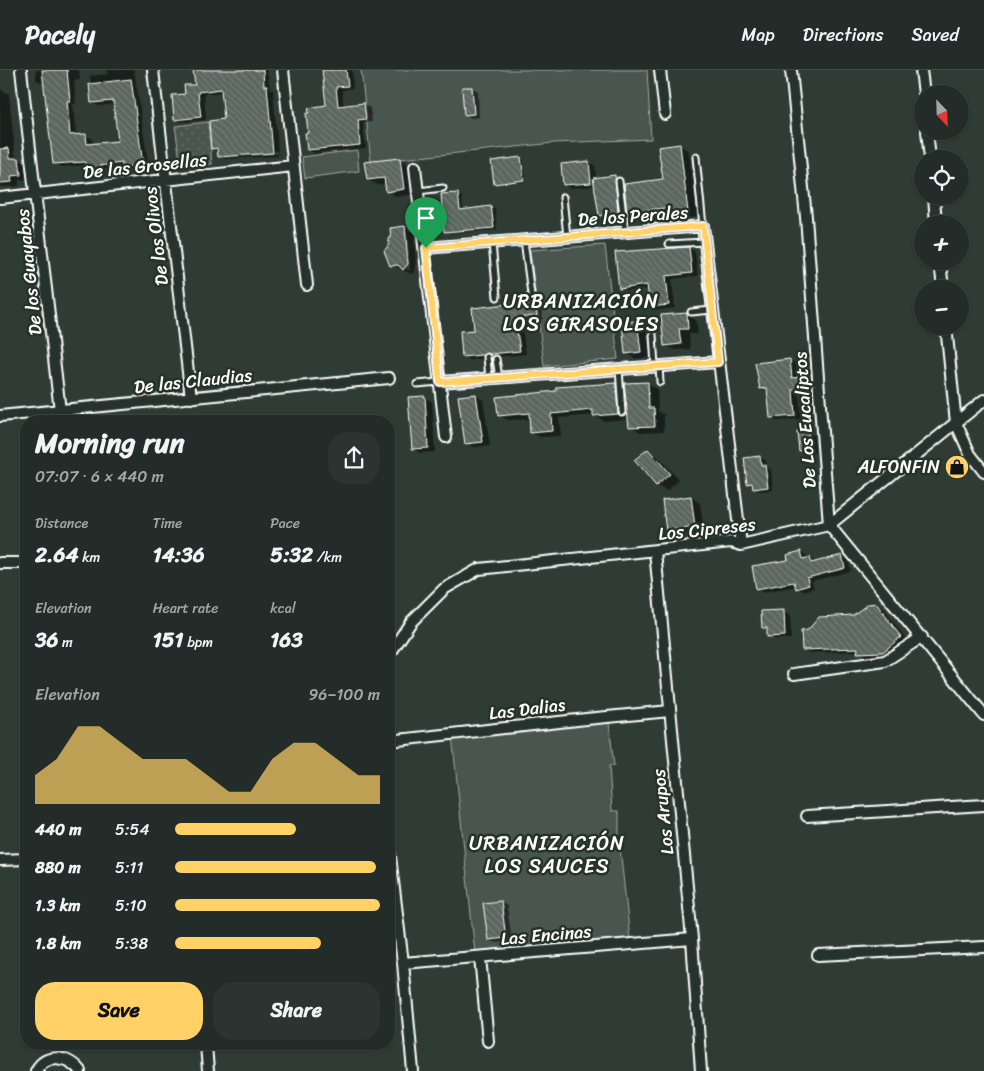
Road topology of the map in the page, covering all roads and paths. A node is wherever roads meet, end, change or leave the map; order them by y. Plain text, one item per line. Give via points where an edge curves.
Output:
1 (21, 70) edge
2 (153, 70) edge
3 (283, 70) edge
4 (660, 70) edge
5 (791, 70) edge
6 (921, 70) edge
7 (923, 85) edge
8 (665, 114) dead end
9 (696, 157) dead end
10 (293, 166) junction
11 (415, 167) dead end
12 (165, 180) junction
13 (619, 181) dead end
14 (443, 188) dead end
15 (418, 191) junction
16 (37, 194) junction
17 (563, 197) dead end
18 (0, 198) edge
19 (703, 226) junction
20 (626, 233) junction
21 (567, 237) junction
22 (524, 240) junction
23 (704, 242) junction
24 (492, 243) junction
25 (669, 244) dead end
26 (426, 248) junction
27 (307, 285) dead end
28 (531, 294) dead end
29 (496, 297) dead end
30 (712, 310) junction
31 (691, 312) dead end
32 (653, 334) dead end
33 (947, 335) edge
34 (487, 357) dead end
35 (496, 359) dead end
36 (718, 362) junction
37 (657, 366) junction
38 (619, 368) junction
39 (389, 378) dead end
40 (494, 378) junction
41 (440, 382) junction
42 (660, 382) dead end
43 (417, 384) dead end
44 (191, 398) junction
45 (984, 400) edge
46 (60, 410) junction
47 (622, 412) dead end
48 (0, 416) edge
49 (956, 423) junction
50 (446, 437) dead end
51 (984, 472) edge
52 (829, 525) junction
53 (740, 545) junction
54 (655, 551) junction
55 (20, 563) edge
56 (0, 564) edge
57 (922, 637) junction
58 (395, 647) edge
59 (794, 674) dead end
60 (670, 711) junction
61 (984, 714) edge
62 (395, 740) edge
63 (984, 806) edge
64 (806, 816) dead end
65 (20, 859) edge
66 (0, 860) edge
67 (395, 898) edge
68 (692, 939) junction
69 (984, 947) edge
70 (818, 955) dead end
71 (480, 957) junction
72 (403, 964) junction
73 (488, 1040) dead end
74 (206, 1050) edge
75 (36, 1071) edge
76 (80, 1071) edge
77 (208, 1071) edge
78 (413, 1071) edge
79 (701, 1071) edge

1 - 16 street, De los Guayabos
2 - 12 street, De los Olivos
3 - 10 street
4 - 8 street
5 - 52 street, De Los Eucaliptos via 806,217
6 - 7 street
9 - 19 lane
10 - 12 street, De las Grosellas
10 - 27 street
11 - 15 street
12 - 16 street, De las Grosellas
12 - 44 street, De los Olivos
13 - 20 lane
14 - 15 lane
15 - 26 street
16 - 18 street, De las Grosellas
16 - 46 street, De los Guayabos
17 - 21 lane
19 - 20 street, De los Perales
19 - 23 street, De los Perales
20 - 21 street, De los Perales
21 - 22 street, De los Perales
22 - 24 street, De los Perales
22 - 28 lane
23 - 25 lane
23 - 30 street, De los Perales
24 - 26 street, De los Perales
24 - 29 lane
26 - 41 street
30 - 31 lane
30 - 36 street, De los Perales
32 - 37 lane
33 - 49 street
34 - 40 lane
35 - 40 lane
36 - 37 street
36 - 53 street, De los Perales
37 - 38 street
37 - 42 lane
38 - 40 street
38 - 47 lane
39 - 44 street, De las Claudias
40 - 41 street
41 - 43 lane
41 - 50 street
44 - 46 street, De las Claudias
45 - 49 street, Los Cipreses
46 - 48 street, De las Claudias
49 - 51 street via 970,454
49 - 52 street, Los Cipreses
52 - 53 street, Los Cipreses
52 - 57 street
53 - 54 street, Los Cipreses via 731,542
54 - 58 street, Los Cipreses via 479,569 444,588 411,622
54 - 60 street, Los Arupos
55 - 56 street
57 - 59 street via 885,661
57 - 61 street
60 - 62 street, Las Dalias
60 - 68 street, Los Arupos
63 - 64 street
65 - 66 street
67 - 72 street
68 - 71 street, Las Encinas
68 - 79 street, Los Arupos
69 - 70 street
71 - 72 street, Las Encinas
71 - 73 street
72 - 78 street
74 - 77 street
75 - 76 street via 40,1063 49,1058 63,1058 73,1062

